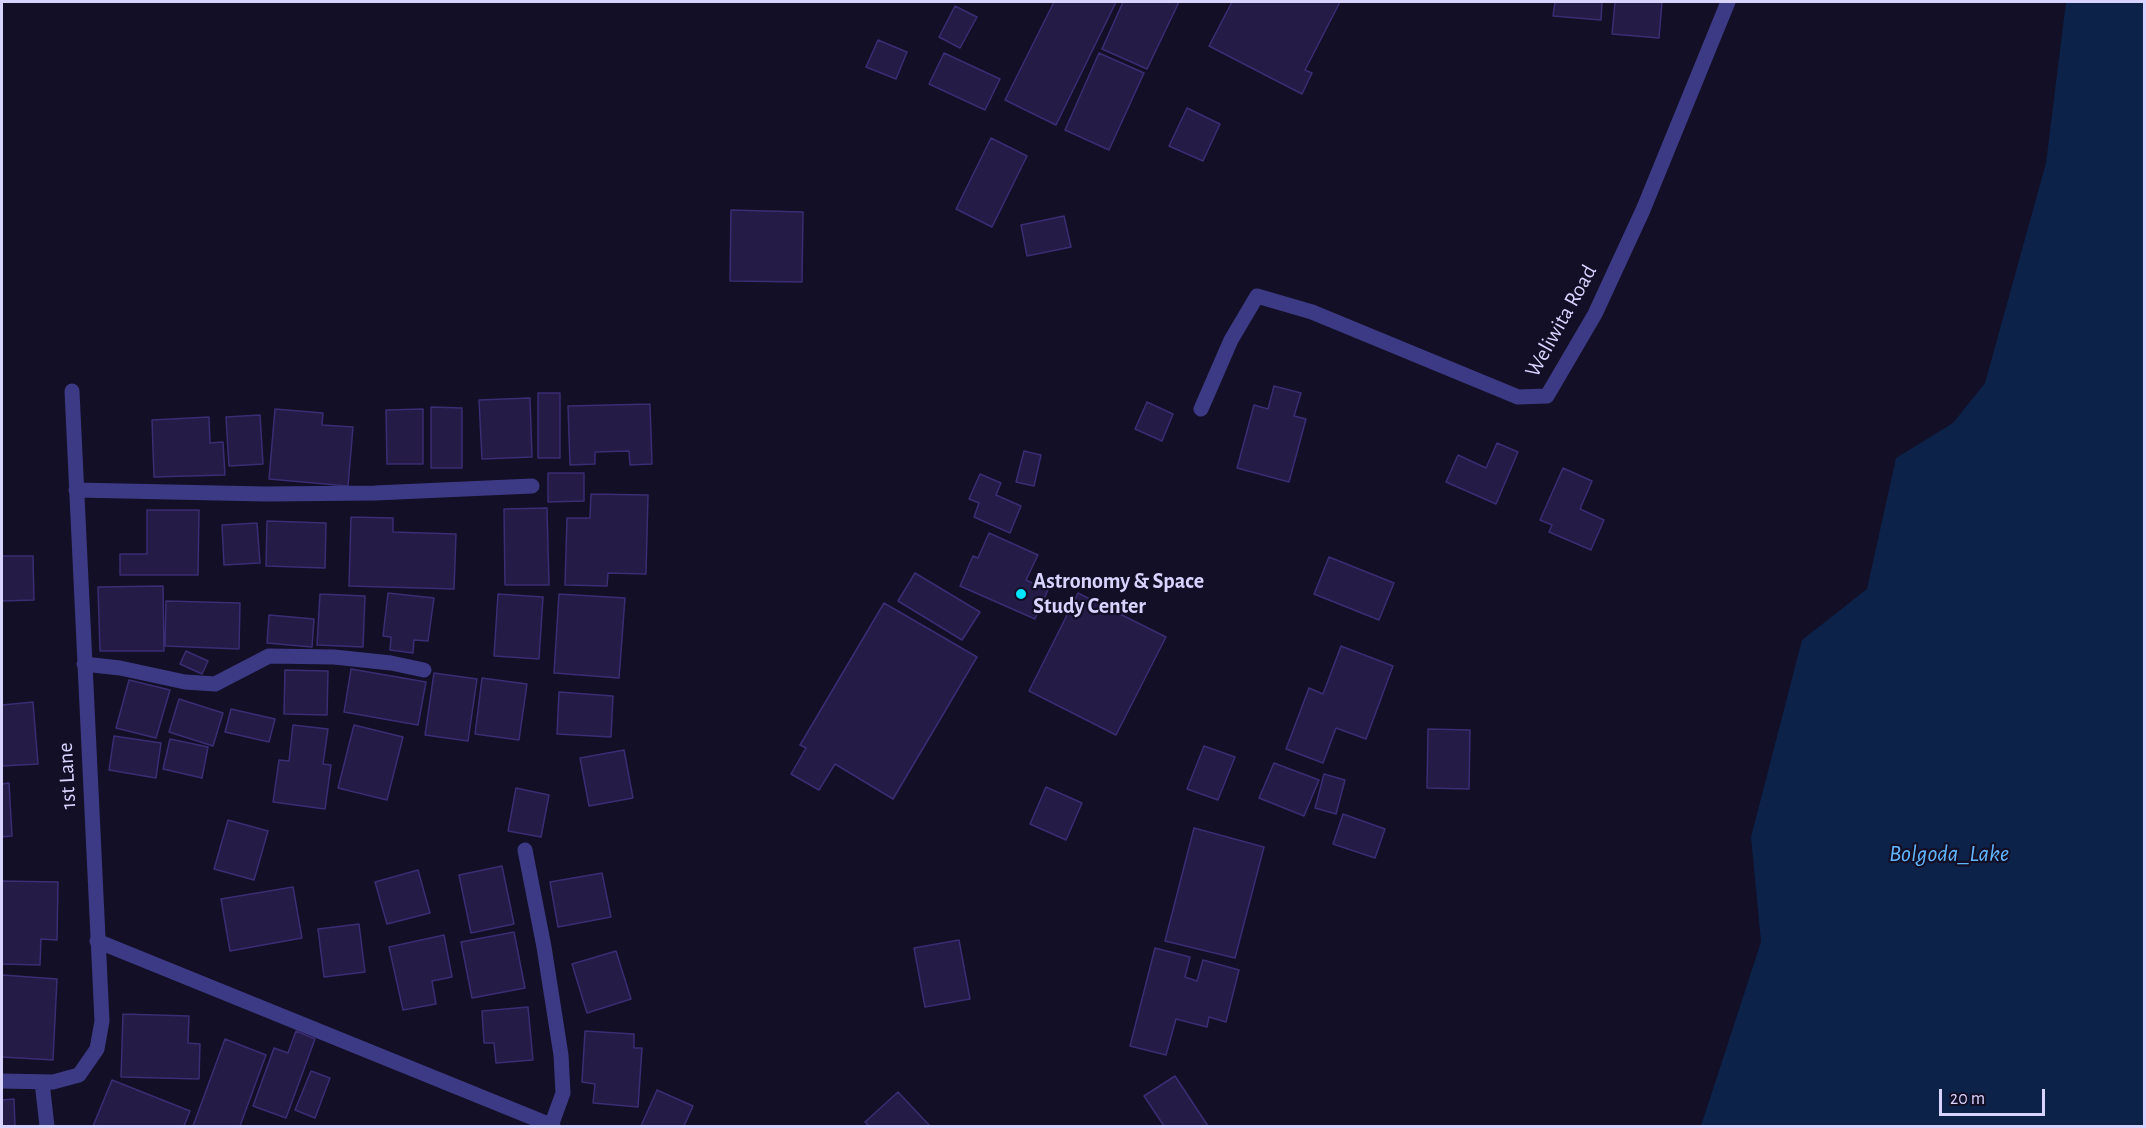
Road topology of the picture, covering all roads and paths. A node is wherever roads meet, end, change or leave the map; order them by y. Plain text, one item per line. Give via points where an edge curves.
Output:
1 (1728, 2) edge
2 (72, 391) dead end
3 (1201, 409) dead end
4 (532, 486) dead end
5 (76, 490) junction
6 (84, 664) junction
7 (424, 670) dead end
8 (525, 850) dead end
9 (97, 941) junction
10 (2, 1082) edge
11 (42, 1082) junction
12 (47, 1126) edge
13 (552, 1126) edge

1 - 3 street, Weliwita Road via 1643,210 1595,314 1547,396 1518,397 1312,312 1257,296 1231,340
2 - 5 street, 1st Lane
4 - 5 street via 265,494
5 - 6 street, 1st Lane
6 - 7 street via 215,684 269,656 334,657
6 - 9 street, 1st Lane
8 - 13 street via 561,1055 563,1093
9 - 11 street, 1st Lane via 102,1021 97,1049 79,1075
9 - 13 street
10 - 11 street, 1st Lane
11 - 12 street

